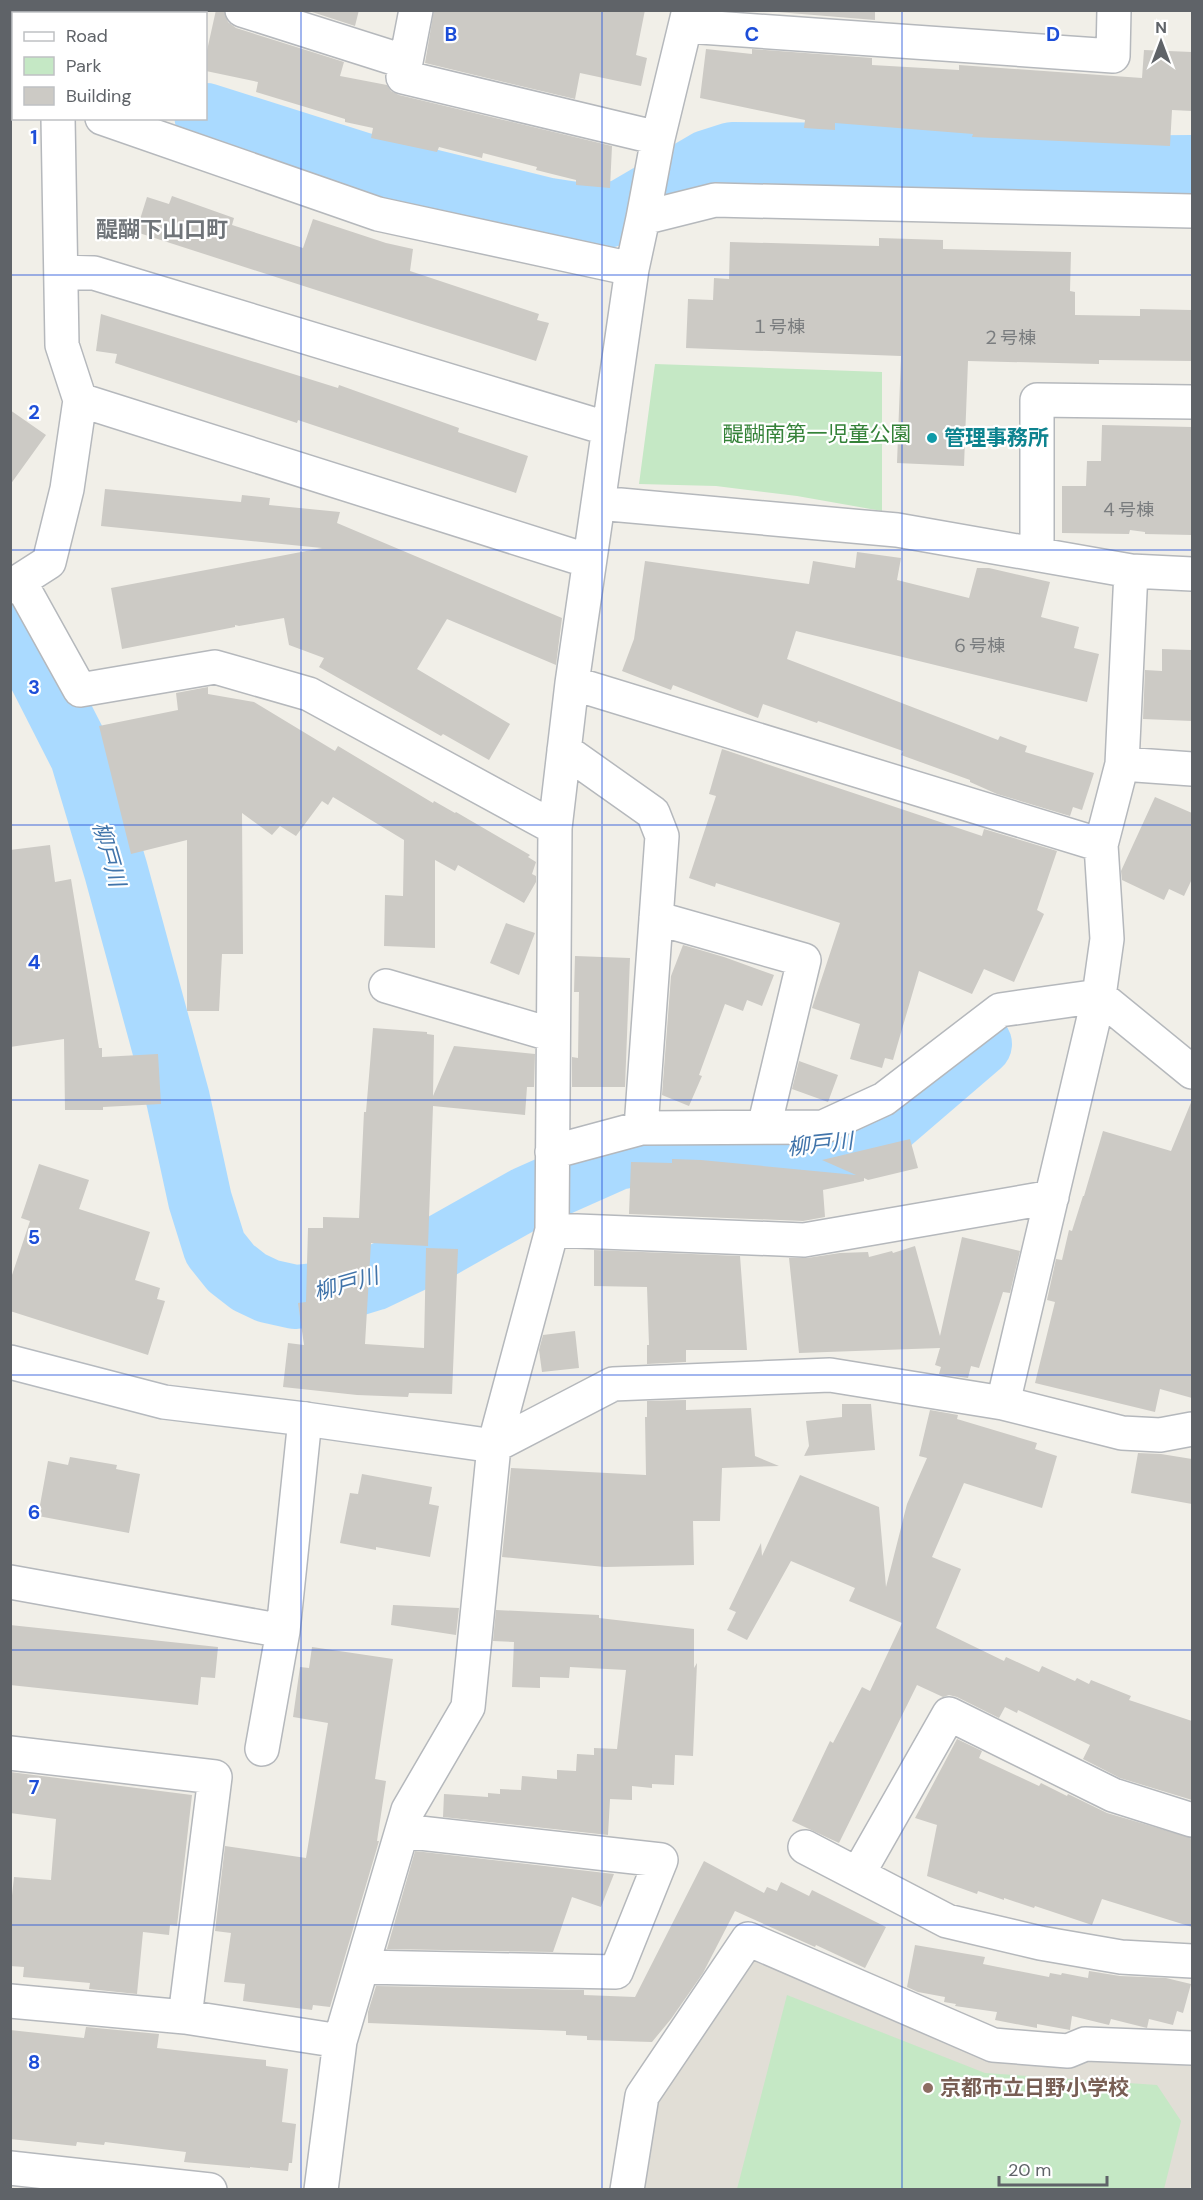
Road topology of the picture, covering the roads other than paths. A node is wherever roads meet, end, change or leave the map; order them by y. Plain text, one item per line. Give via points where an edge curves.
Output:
1 (242, 10) edge
2 (416, 10) edge
3 (1114, 10) edge
4 (688, 18) edge
5 (406, 62) junction
6 (58, 120) edge
7 (108, 120) edge
8 (658, 140) junction
9 (1192, 211) edge
10 (644, 217) junction
11 (632, 269) junction
12 (61, 272) junction
13 (80, 400) junction
14 (1192, 402) edge
15 (609, 429) junction
16 (598, 503) junction
17 (1037, 554) junction
18 (589, 561) junction
19 (1131, 571) junction
20 (1192, 574) edge
21 (15, 585) edge
22 (572, 682) junction
23 (564, 750) junction
24 (1122, 764) junction
25 (1192, 769) edge
26 (555, 828) junction
27 (1101, 845) junction
28 (656, 918) junction
29 (386, 986) dead end
30 (1099, 996) junction
31 (553, 1035) junction
32 (1192, 1072) edge
33 (764, 1127) junction
34 (641, 1128) junction
35 (552, 1152) junction
36 (1052, 1197) junction
37 (552, 1230) junction
38 (10, 1362) edge
39 (1003, 1403) junction
40 (305, 1419) junction
41 (1192, 1429) edge
42 (494, 1446) junction
43 (10, 1582) edge
44 (283, 1630) junction
45 (262, 1749) dead end
46 (10, 1753) edge
47 (1192, 1820) edge
48 (402, 1831) junction
49 (805, 1847) dead end
50 (858, 1874) junction
51 (1192, 1961) edge
52 (362, 1967) junction
53 (10, 2001) edge
54 (185, 2017) junction
55 (340, 2041) junction
56 (1192, 2048) edge
57 (10, 2168) edge
58 (210, 2190) edge
59 (321, 2190) edge
60 (627, 2190) edge

1 - 5 street
2 - 5 street
3 - 4 street via 1113,56
4 - 8 street
5 - 8 street via 403,77
6 - 12 street
7 - 11 street via 378,214
8 - 10 street
9 - 10 street via 715,200
10 - 11 street
11 - 15 street
12 - 13 street via 62,345
12 - 15 street via 94,273
13 - 18 street
13 - 21 street via 67,489 49,562
14 - 17 street via 1037,400
15 - 16 street
16 - 17 street via 897,530
16 - 18 street
17 - 19 street
18 - 22 street
19 - 20 street
19 - 24 street
21 - 26 street via 80,690 215,667 309,694
22 - 23 street
22 - 27 street
23 - 26 street
23 - 28 street via 653,813 662,836
24 - 25 street
24 - 27 street
26 - 31 street
27 - 30 street via 1107,939
28 - 33 street via 804,960
28 - 34 street
29 - 31 street
30 - 32 street
30 - 33 street via 1000,1010 884,1099 823,1127
30 - 36 street
31 - 35 street
33 - 34 street
34 - 35 street
35 - 37 street
36 - 37 street via 804,1240
36 - 39 street
37 - 42 street
38 - 40 street via 164,1402
39 - 41 street via 1122,1433 1160,1435
39 - 42 street via 830,1375 614,1384
40 - 42 street
40 - 44 street
42 - 48 street via 468,1707 408,1810
43 - 44 street
44 - 45 street
46 - 54 street via 215,1777
47 - 50 street via 1113,1795 949,1714
48 - 52 street
48 - 52 street via 661,1860 616,1972
49 - 50 street
50 - 51 street via 947,1921 1040,1943 1121,1956
52 - 55 street
53 - 54 street
54 - 55 street
55 - 59 street
56 - 60 street via 1085,2044 1068,2051 993,2045 748,1939 642,2096
57 - 58 street

